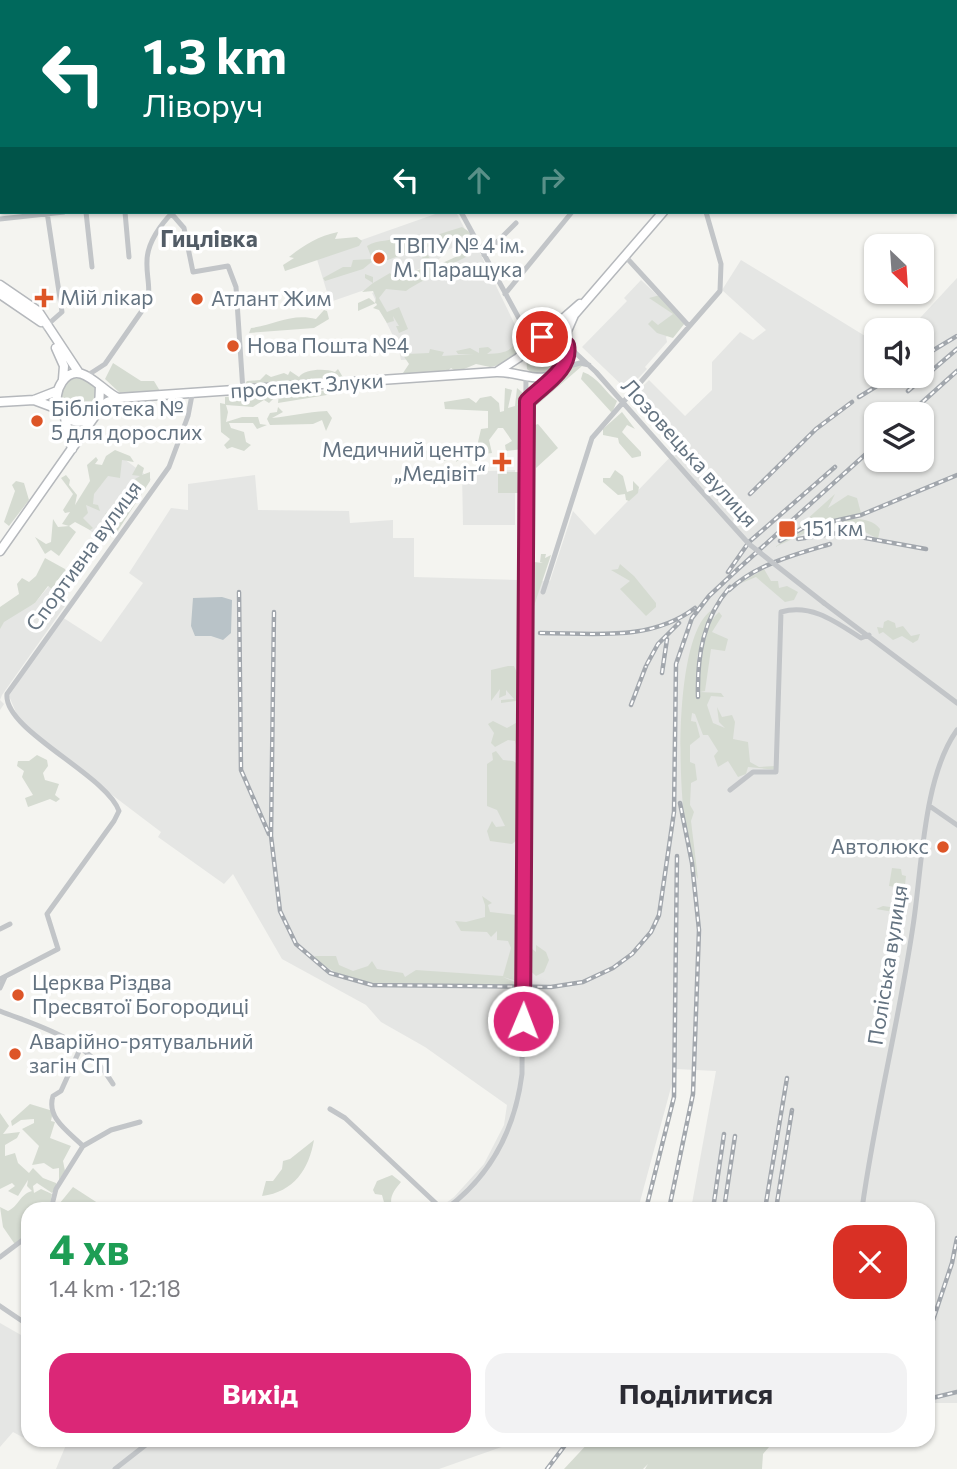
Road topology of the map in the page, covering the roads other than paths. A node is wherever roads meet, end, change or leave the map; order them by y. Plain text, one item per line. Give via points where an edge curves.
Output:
1 (13, 214) edge
2 (48, 214) edge
3 (86, 214) edge
4 (125, 214) edge
5 (171, 214) edge
6 (173, 214) edge
7 (462, 214) edge
8 (570, 214) edge
9 (661, 214) edge
10 (707, 214) edge
11 (0, 219) edge
12 (516, 223) dead end
13 (484, 255) junction
14 (625, 256) junction
15 (129, 257) dead end
16 (92, 267) dead end
17 (0, 285) edge
18 (0, 294) edge
19 (505, 294) junction
20 (585, 301) junction
21 (36, 313) junction
22 (47, 326) junction
23 (689, 326) junction
24 (542, 337) junction
25 (533, 344) junction
26 (567, 345) junction
27 (58, 346) junction
28 (526, 351) junction
29 (105, 364) junction
30 (589, 365) junction
31 (562, 368) junction
32 (496, 372) junction
33 (83, 374) junction
34 (526, 374) junction
35 (63, 379) junction
36 (549, 379) junction
37 (99, 385) junction
38 (57, 391) junction
39 (243, 391) junction
40 (192, 395) junction
41 (118, 398) junction
42 (34, 400) junction
43 (527, 401) junction
44 (0, 402) edge
45 (622, 402) junction
46 (58, 409) junction
47 (96, 414) junction
48 (64, 417) junction
49 (72, 449) junction
50 (0, 551) edge
51 (543, 592) dead end
52 (869, 635) junction
53 (957, 703) edge
54 (957, 730) edge
55 (730, 790) dead end
56 (931, 807) junction
57 (957, 825) edge
58 (10, 924) dead end
59 (0, 929) edge
60 (2, 978) edge
61 (0, 988) edge
62 (0, 1011) edge
63 (80, 1048) junction
64 (113, 1084) dead end
65 (330, 1109) dead end
66 (140, 1122) dead end
67 (83, 1146) junction
68 (53, 1202) edge
69 (436, 1202) edge
70 (454, 1202) edge
71 (863, 1202) edge
72 (21, 1241) edge
73 (0, 1257) edge
74 (0, 1307) edge
75 (21, 1320) edge
76 (144, 1447) edge
77 (122, 1463) junction
78 (115, 1469) edge
79 (127, 1469) edge

1 - 11 street
2 - 22 street via 62,308 60,316
3 - 16 street
4 - 15 street
5 - 29 street via 146,258 150,294 146,305
6 - 39 street via 184,228 193,272 228,266 236,287
7 - 13 street
8 - 19 street
9 - 14 main road
10 - 23 street via 722,279 720,291
12 - 13 street
13 - 19 street
14 - 20 main road
14 - 23 street
17 - 21 main road
18 - 21 main road
19 - 25 street
20 - 24 main road
20 - 26 main road via 568,327
21 - 22 main road
22 - 27 main road
23 - 45 street
24 - 25 main road
24 - 26 main road via 557,338
25 - 28 main road
26 - 30 street, Лозовецька вулиця
26 - 31 main road
27 - 33 main road
27 - 35 main road
28 - 32 main road
28 - 34 main road
29 - 33 street
29 - 37 street
30 - 31 street via 572,363
30 - 45 street, Лозовецька вулиця
31 - 36 main road
32 - 34 main road, проспект Злуки
32 - 39 main road, проспект Злуки
33 - 35 main road
33 - 37 main road
34 - 36 main road
34 - 43 street
35 - 38 main road
36 - 43 street
37 - 41 main road
37 - 47 main road
38 - 42 main road
38 - 46 main road
39 - 40 main road, проспект Злуки
40 - 41 main road, проспект Злуки
40 - 60 street, Спортивна вулиця via 169,467 9,688 6,698 13,715 111,796 119,811 47,914 58,949
41 - 47 main road, проспект Злуки
42 - 44 main road
42 - 46 main road
43 - 70 street via 522,1074 513,1121 498,1152 469,1191
45 - 51 street via 592,438
45 - 52 street, Лозовецька вулиця, bridge via 749,543
46 - 48 main road
47 - 48 main road via 80,423
47 - 49 main road
48 - 49 main road
49 - 50 main road
52 - 53 street, Лозовецька вулиця
52 - 55 street, Лозовецька вулиця via 860,638 825,615 781,612 777,769 773,774 753,772
54 - 56 street, Поліська вулиця via 942,755
56 - 57 street
56 - 71 street, Поліська вулиця
58 - 59 street
60 - 61 street
62 - 63 street via 49,1027
63 - 64 street via 104,1069
63 - 67 street via 61,1091 51,1101 56,1119
65 - 69 street
66 - 67 street via 111,1130
67 - 68 street
72 - 73 street
74 - 75 street
76 - 77 street
77 - 78 street
77 - 79 street

